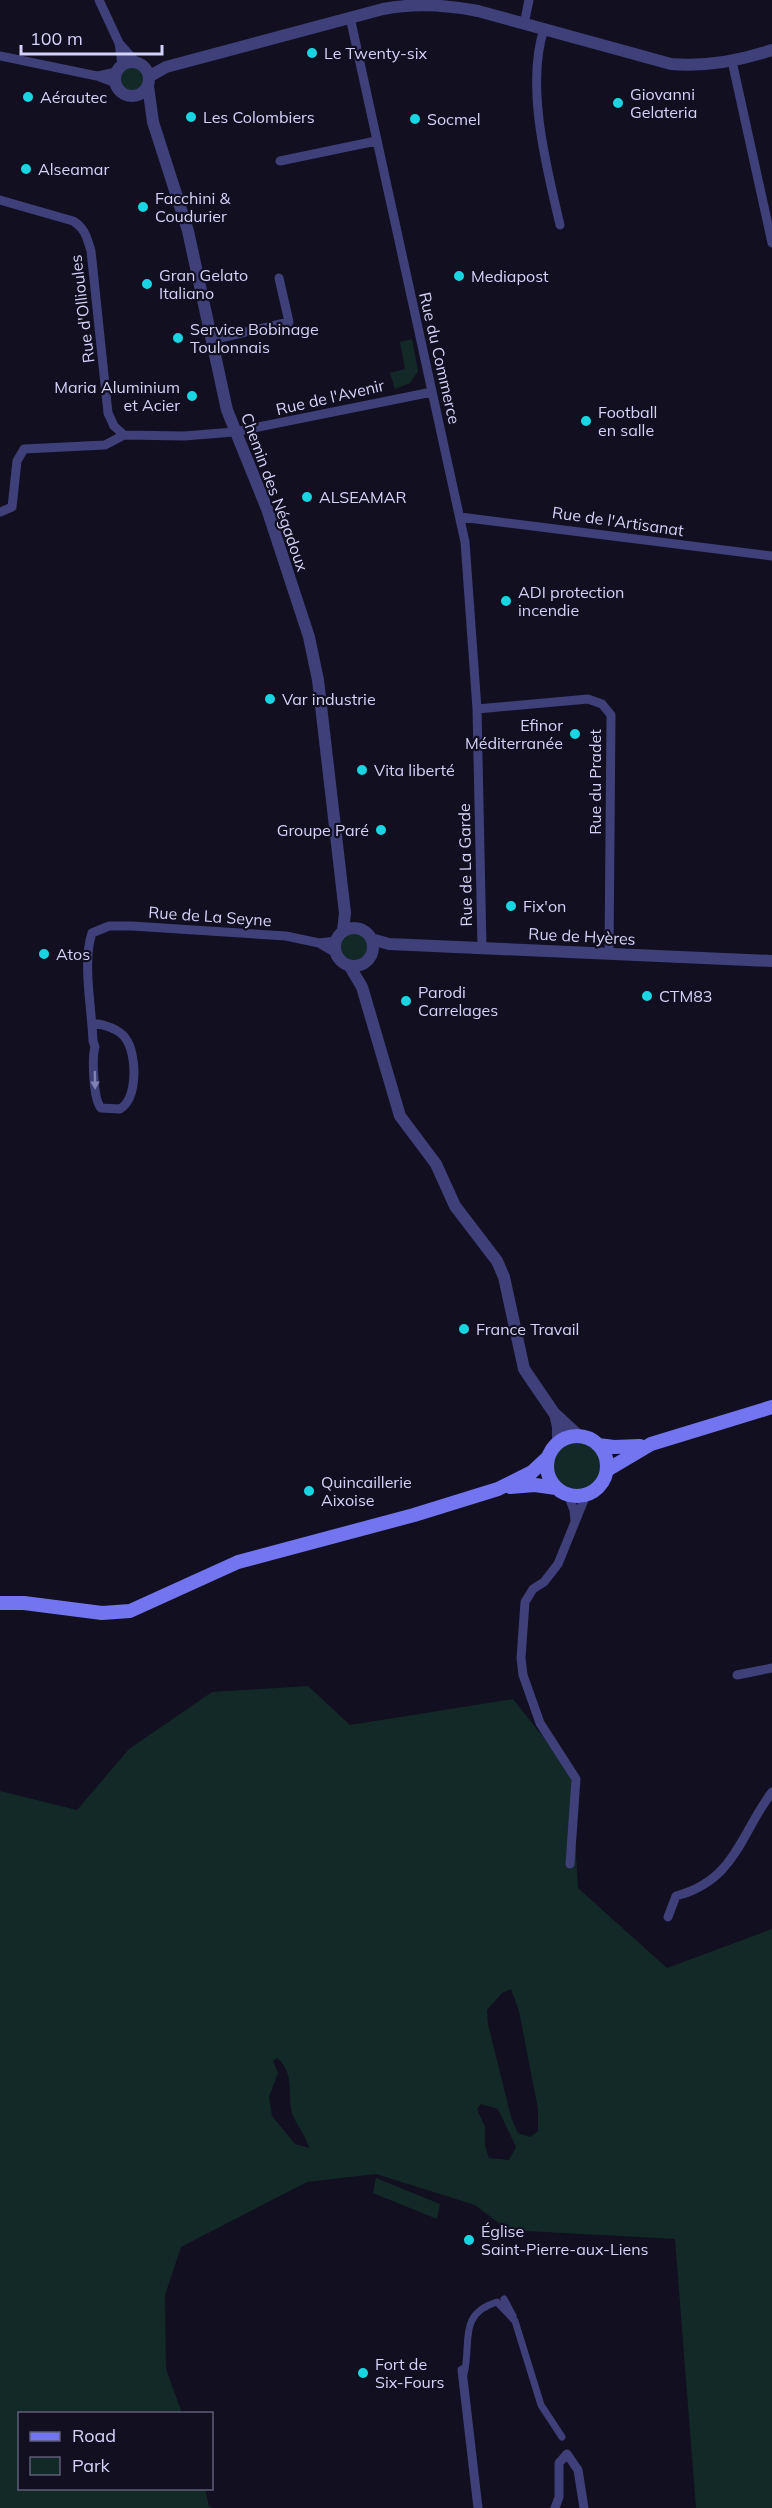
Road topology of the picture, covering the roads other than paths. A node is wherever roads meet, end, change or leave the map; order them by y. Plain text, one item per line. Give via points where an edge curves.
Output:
1 (99, 0) edge
2 (529, 0) edge
3 (350, 17) junction
4 (524, 24) junction
5 (544, 30) junction
6 (119, 43) junction
7 (772, 50) edge
8 (0, 56) edge
9 (732, 61) junction
10 (145, 73) junction
11 (118, 74) junction
12 (134, 96) junction
13 (153, 122) junction
14 (376, 141) junction
15 (280, 161) dead end
16 (0, 200) edge
17 (560, 225) dead end
18 (772, 243) edge
19 (279, 278) dead end
20 (212, 340) junction
21 (432, 392) junction
22 (234, 432) junction
23 (124, 435) junction
24 (0, 512) edge
25 (460, 517) junction
26 (772, 556) edge
27 (477, 709) junction
28 (342, 938) junction
29 (372, 945) junction
30 (482, 947) junction
31 (609, 954) junction
32 (772, 961) edge
33 (364, 963) junction
34 (349, 965) junction
35 (362, 987) junction
36 (92, 1023) junction
37 (772, 1407) edge
38 (554, 1413) junction
39 (579, 1436) junction
40 (558, 1442) junction
41 (651, 1444) junction
42 (598, 1445) junction
43 (547, 1458) junction
44 (607, 1470) junction
45 (498, 1489) junction
46 (562, 1491) junction
47 (586, 1495) junction
48 (575, 1522) junction
49 (0, 1603) edge
50 (772, 1668) edge
51 (737, 1675) dead end
52 (772, 1792) edge
53 (570, 1864) dead end
54 (668, 1917) dead end
55 (504, 2299) dead end
56 (515, 2321) junction
57 (462, 2373) joint
58 (562, 2437) dead end
59 (478, 2508) edge
60 (555, 2508) edge
61 (584, 2508) edge

1 - 6 street
2 - 4 street
3 - 4 street via 396,6 453,6
3 - 10 street
3 - 14 street, Rue du Commerce
4 - 5 street
5 - 9 street via 671,64 695,66
5 - 17 street via 536,58 543,151
6 - 10 street
6 - 11 street
7 - 9 street
8 - 11 street via 97,76
9 - 18 street
10 - 11 street
10 - 12 street
10 - 13 street, Chemin des Négadoux
11 - 12 street, Chemin des Négadoux via 124,94
12 - 13 street, Chemin des Négadoux
13 - 20 street, Chemin des Négadoux via 188,231
14 - 15 street
14 - 21 street, Rue du Commerce
16 - 23 street, Rue d'Ollioules via 73,221 86,235 108,413
19 - 20 street via 289,322
20 - 22 street, Chemin des Négadoux
21 - 22 street, Rue de l'Avenir
21 - 25 street, Rue du Commerce
22 - 23 street, Rue de l'Avenir
22 - 28 street, Chemin des Négadoux via 267,509 309,637 318,680 345,913
23 - 24 street via 105,446 24,449 17,461 12,507
25 - 26 street, Rue de l'Artisanat
25 - 27 street, Rue du Commerce via 468,567
27 - 30 street, Rue de La Garde
27 - 31 street, Rue du Pradet via 588,699 602,704 611,716
28 - 29 street, Rue de Hyères via 364,932
28 - 34 street
28 - 36 street, Rue de La Seyne via 319,943 277,936 132,926 100,928 92,933 89,943
29 - 30 street, Rue de Hyères
29 - 33 street
30 - 31 street, Rue de Hyères
31 - 32 street, Rue de Hyères
33 - 34 street
33 - 35 street
34 - 35 street
35 - 38 street via 400,1116 444,1178 460,1212 497,1260 524,1369
36 -> 36 street via 97,1102 101,1108 120,1109 127,1105 133,1091 132,1058 126,1037
37 - 41 main road
38 - 39 street
38 - 40 street
39 - 40 main road
39 - 42 main road
40 - 43 main road
41 - 42 main road
41 - 44 main road
42 - 44 main road
43 - 45 main road via 532,1472
43 - 46 main road via 549,1477
44 - 47 main road via 601,1484
45 - 46 main road via 531,1485
45 - 49 main road via 238,1562 130,1611 102,1613
46 - 47 main road
46 - 48 street via 574,1510
47 - 48 street
48 - 53 street via 558,1564 525,1602 521,1658 540,1723 576,1779
50 - 51 street
52 - 54 street via 730,1864 710,1881 676,1896
55 - 56 street
56 - 57 street via 497,2302 482,2306 468,2328
56 - 58 street via 541,2405
57 - 59 street
60 - 61 street via 559,2497 559,2463 567,2454 578,2470

